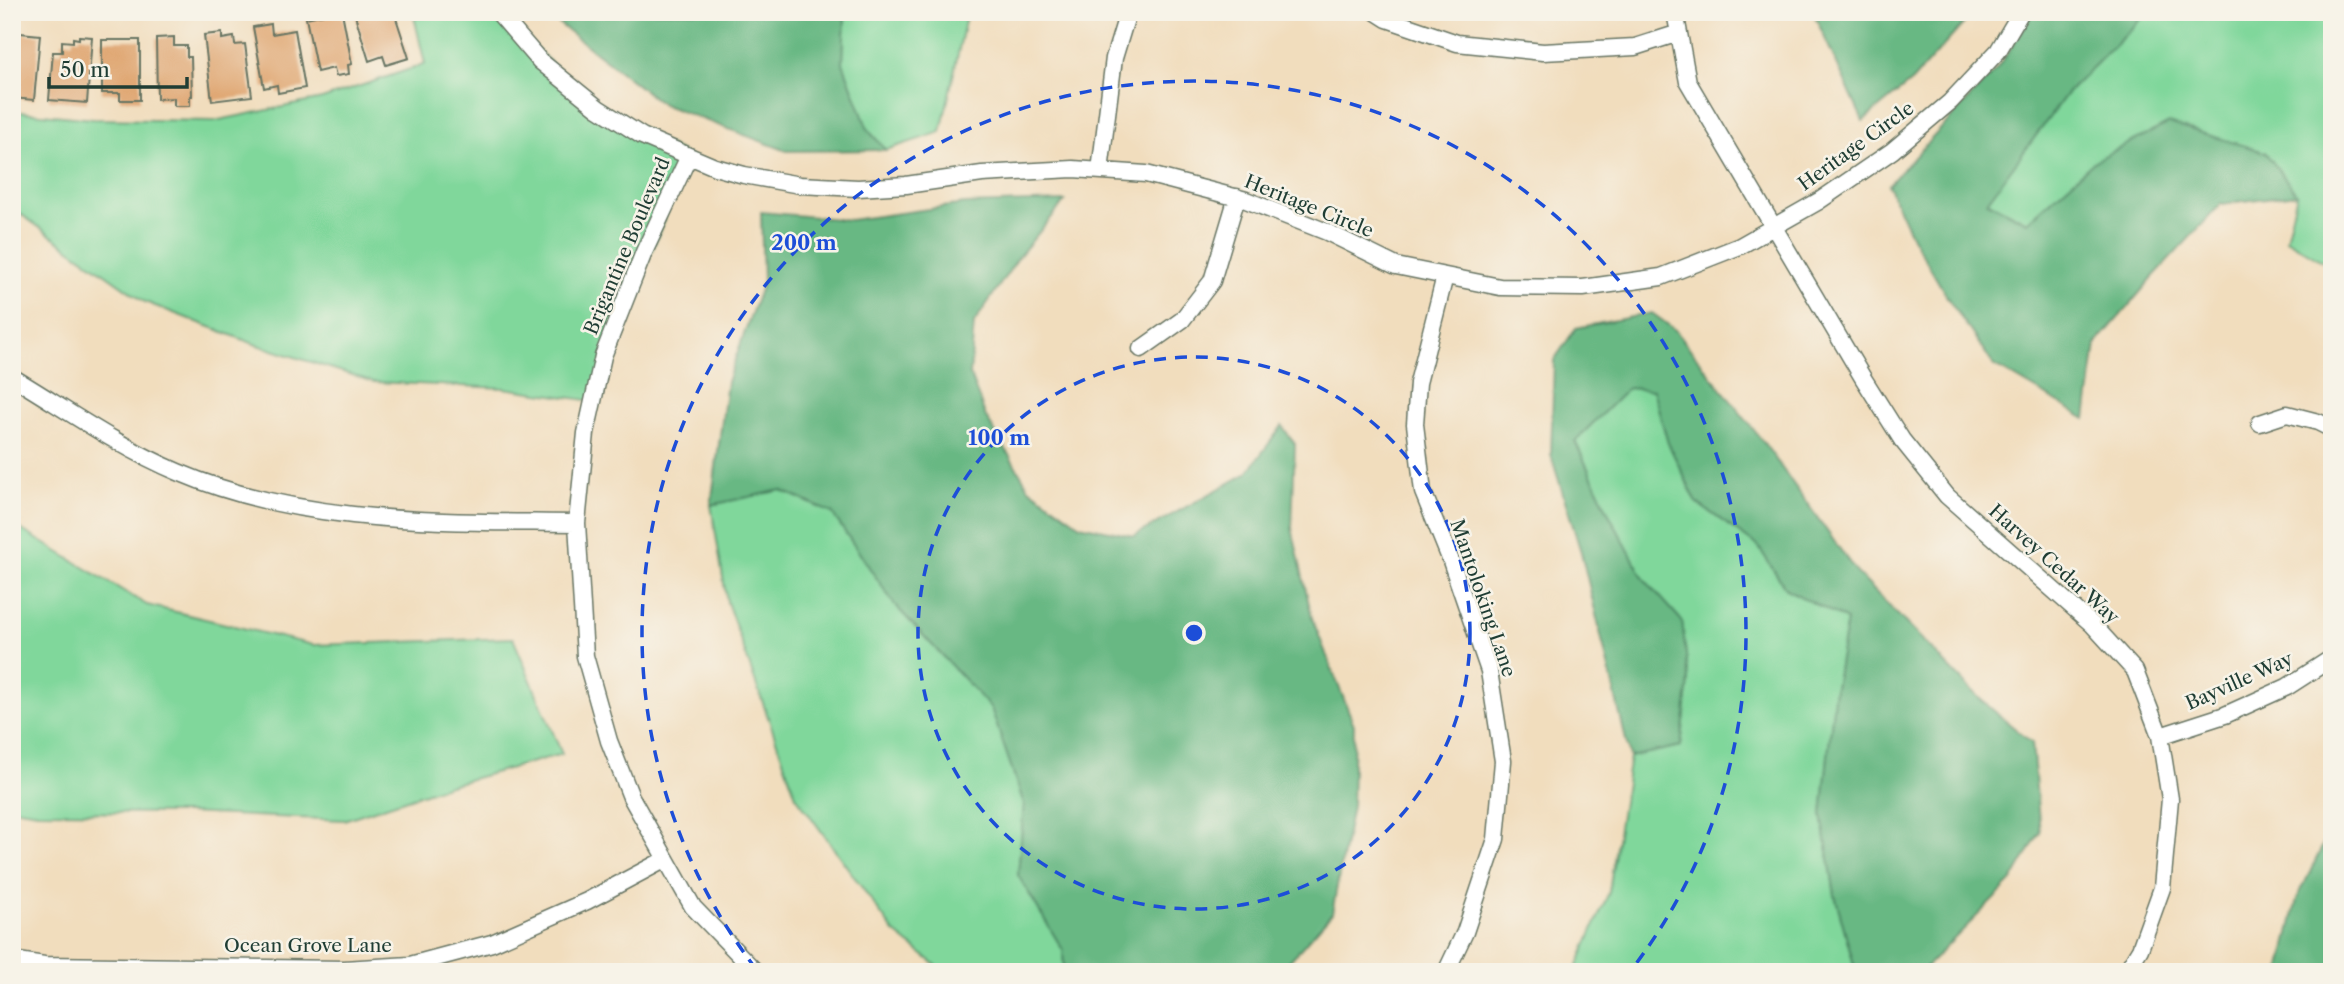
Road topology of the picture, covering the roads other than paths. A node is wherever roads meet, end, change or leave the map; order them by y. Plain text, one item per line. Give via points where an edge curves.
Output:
1 (498, 12) edge
2 (1128, 12) edge
3 (1376, 12) edge
4 (1675, 12) edge
5 (2021, 12) edge
6 (1679, 33) junction
7 (689, 156) junction
8 (1100, 171) junction
9 (1237, 197) junction
10 (1774, 226) junction
11 (1446, 276) junction
12 (1141, 349) dead end
13 (12, 377) edge
14 (2260, 423) dead end
15 (2332, 429) edge
16 (577, 523) junction
17 (2332, 659) edge
18 (2160, 736) junction
19 (666, 859) junction
20 (443, 956) junction
21 (12, 960) edge
22 (149, 969) edge
23 (450, 972) edge
24 (756, 972) edge
25 (1446, 972) edge
26 (2126, 972) edge

1 - 7 street, Heritage Circle via 540,61 598,108 642,136
2 - 8 street via 1114,58
3 - 6 street via 1457,43 1543,52 1635,47
4 - 6 street, Harvey Cedar Way
5 - 10 street, Heritage Circle via 1998,51 1950,102 1892,151
6 - 10 street, Harvey Cedar Way via 1688,82
7 - 8 street, Heritage Circle via 744,175 800,185 858,188 982,174
7 - 16 street, Brigantine Boulevard via 603,356 586,433
8 - 9 street, Heritage Circle via 1146,174
9 - 11 street, Heritage Circle via 1327,232 1396,266
9 - 12 street via 1212,281 1182,320
10 - 11 street, Heritage Circle via 1740,246 1661,276 1583,288 1500,287
10 - 18 street, Harvey Cedar Way via 1902,440 1947,496 2093,625 2135,671
11 - 25 street, Mantoloking Lane via 1418,383 1415,424 1423,492 1489,671 1503,761 1496,839 1465,932
13 - 16 street via 122,446 236,492 322,512 409,521
14 - 15 street via 2287,414
16 - 19 street, Brigantine Boulevard via 585,656 609,741 631,797
17 - 18 street, Bayville Way via 2287,687 2225,715
18 - 26 street, Harvey Cedar Way via 2170,799 2162,888 2140,949
19 - 20 street, Ocean Grove Lane via 492,943
19 - 24 street, Brigantine Boulevard via 693,907
20 - 22 street, Ocean Grove Lane via 410,965 344,969
20 - 23 street
21 - 22 street, Ocean Grove Lane

